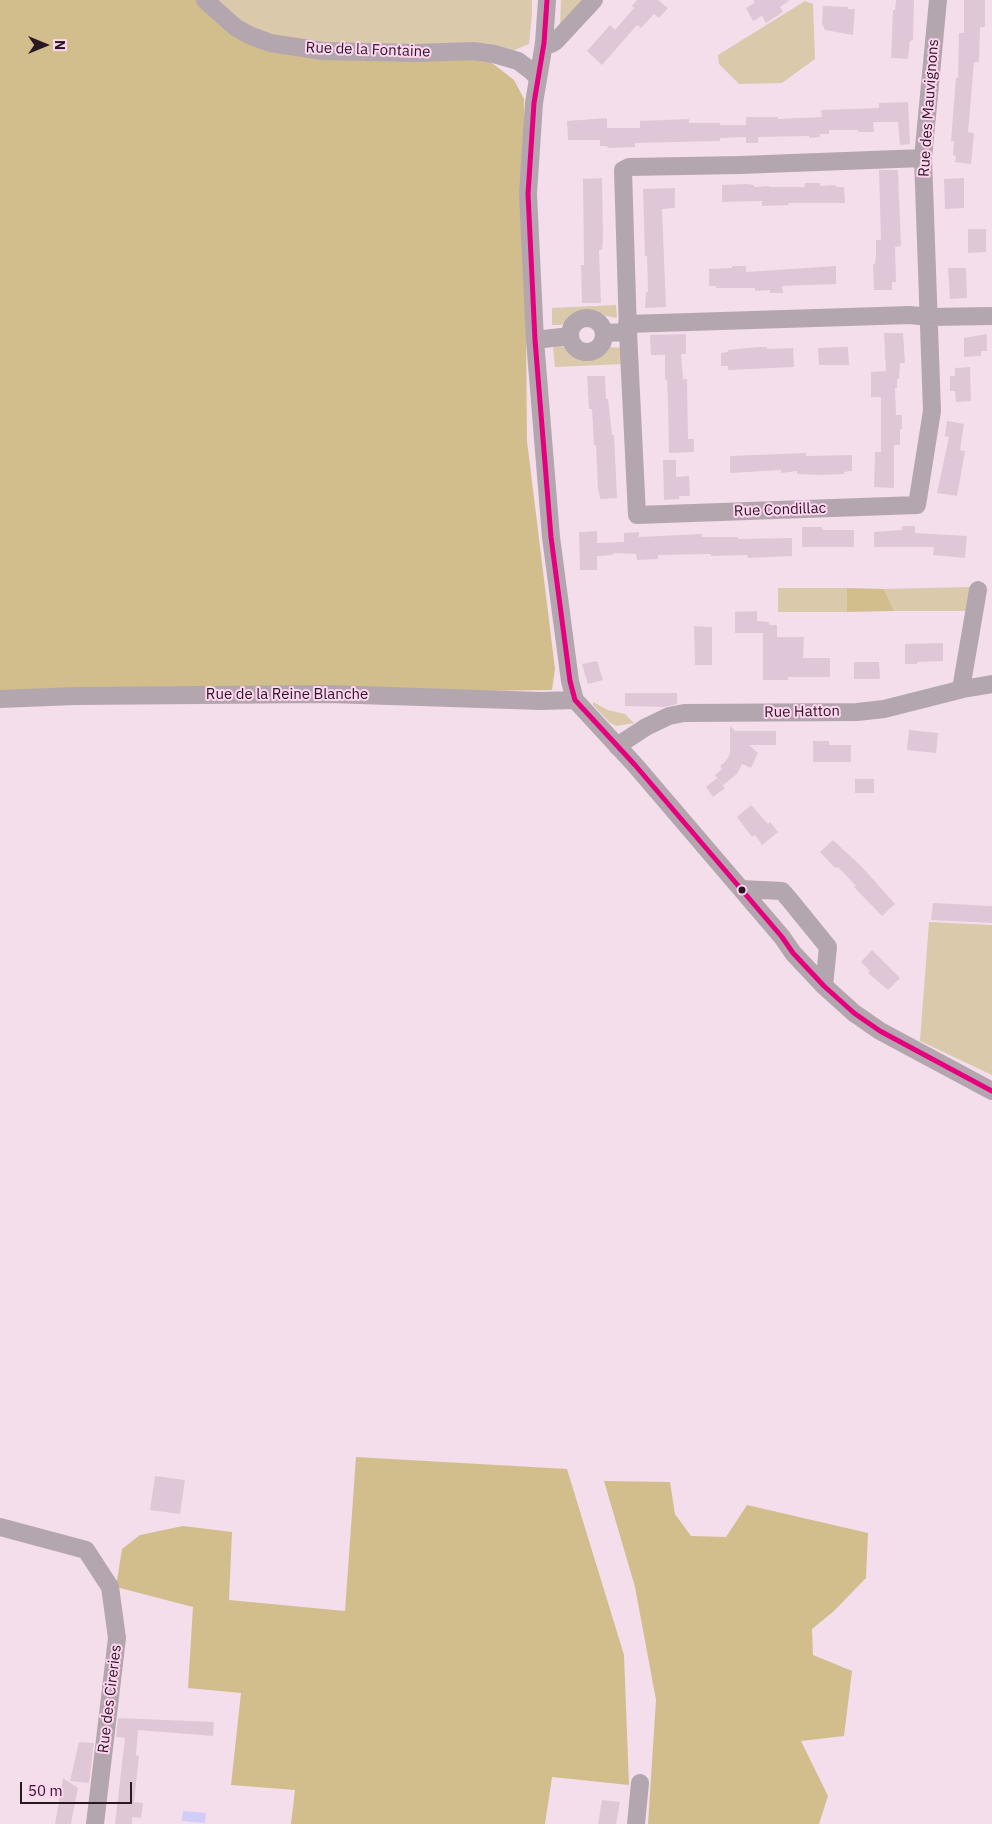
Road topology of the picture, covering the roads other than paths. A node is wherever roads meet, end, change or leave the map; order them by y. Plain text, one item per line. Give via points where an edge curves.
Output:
1 (206, 0) edge
2 (547, 0) edge
3 (594, 0) edge
4 (938, 0) edge
5 (544, 43) junction
6 (538, 72) junction
7 (923, 158) junction
8 (929, 312) junction
9 (992, 316) edge
10 (627, 323) junction
11 (604, 333) junction
12 (570, 336) junction
13 (535, 340) junction
14 (978, 590) dead end
15 (992, 684) edge
16 (962, 689) junction
17 (0, 699) edge
18 (574, 700) junction
19 (617, 746) junction
20 (740, 889) junction
21 (824, 986) junction
22 (992, 1091) edge
23 (0, 1527) edge
24 (640, 1783) dead end
25 (95, 1824) edge
26 (636, 1824) edge

1 - 6 street, Rue de la Fontaine via 235,27 270,43 323,51 473,51 518,61
2 - 5 street
3 - 5 street via 556,41
4 - 7 street, Rue des Mauvignons
5 - 6 street
6 - 13 street via 528,194
7 - 8 street, Rue des Mauvignons
7 - 10 street, Rue Condillac via 629,167 623,170
8 - 9 street
8 - 10 street via 901,305 847,309 836,318
8 - 10 street, Rue Condillac via 932,411 917,505 637,515
10 - 11 street
11 - 12 street via 598,323 588,318 578,321
11 - 12 street via 598,348 588,352 578,350
12 - 13 street
13 - 18 street via 550,537
14 - 16 street
15 - 16 street, Rue Hatton
16 - 19 street, Rue Hatton via 884,710 684,713 668,716
17 - 18 street, Rue de la Reine Blanche via 329,694
18 - 19 street
19 - 20 street
20 - 21 street
20 - 21 street via 782,891 789,899 828,947
21 - 22 street via 880,1031
23 - 25 street, Rue des Cireries via 86,1550 110,1587 117,1638
24 - 26 street

